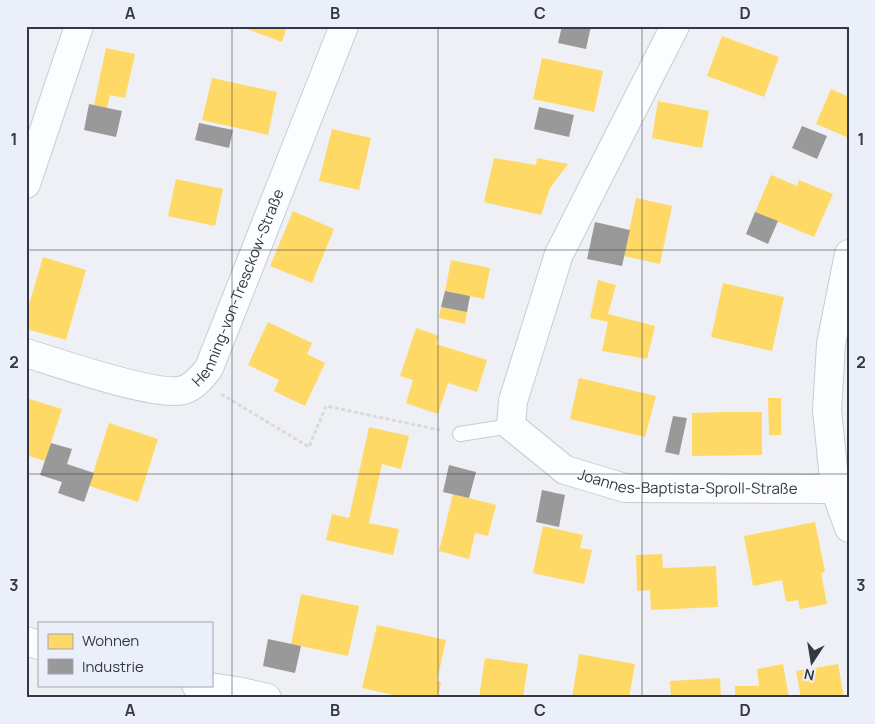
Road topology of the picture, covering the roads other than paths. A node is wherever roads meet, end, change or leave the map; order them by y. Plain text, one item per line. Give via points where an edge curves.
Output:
1 (79, 26) edge
2 (344, 26) edge
3 (675, 26) edge
4 (26, 184) edge
5 (849, 254) edge
6 (26, 353) edge
7 (511, 426) junction
8 (460, 434) road end
9 (835, 489) junction
10 (849, 528) edge
11 (26, 641) edge
12 (38, 645) edge
13 (203, 686) edge
14 (267, 698) edge

1 - 4 street
2 - 6 street, Henning-von-Tresckow-Straße via 209,368 199,380 182,390 156,391
3 - 7 street via 559,254 513,401
5 - 9 street via 831,344 828,392
7 - 8 lane
7 - 9 street, Joannes-Baptista-Sproll-Straße via 565,470 625,488
9 - 10 street
11 - 12 street
13 - 14 street

